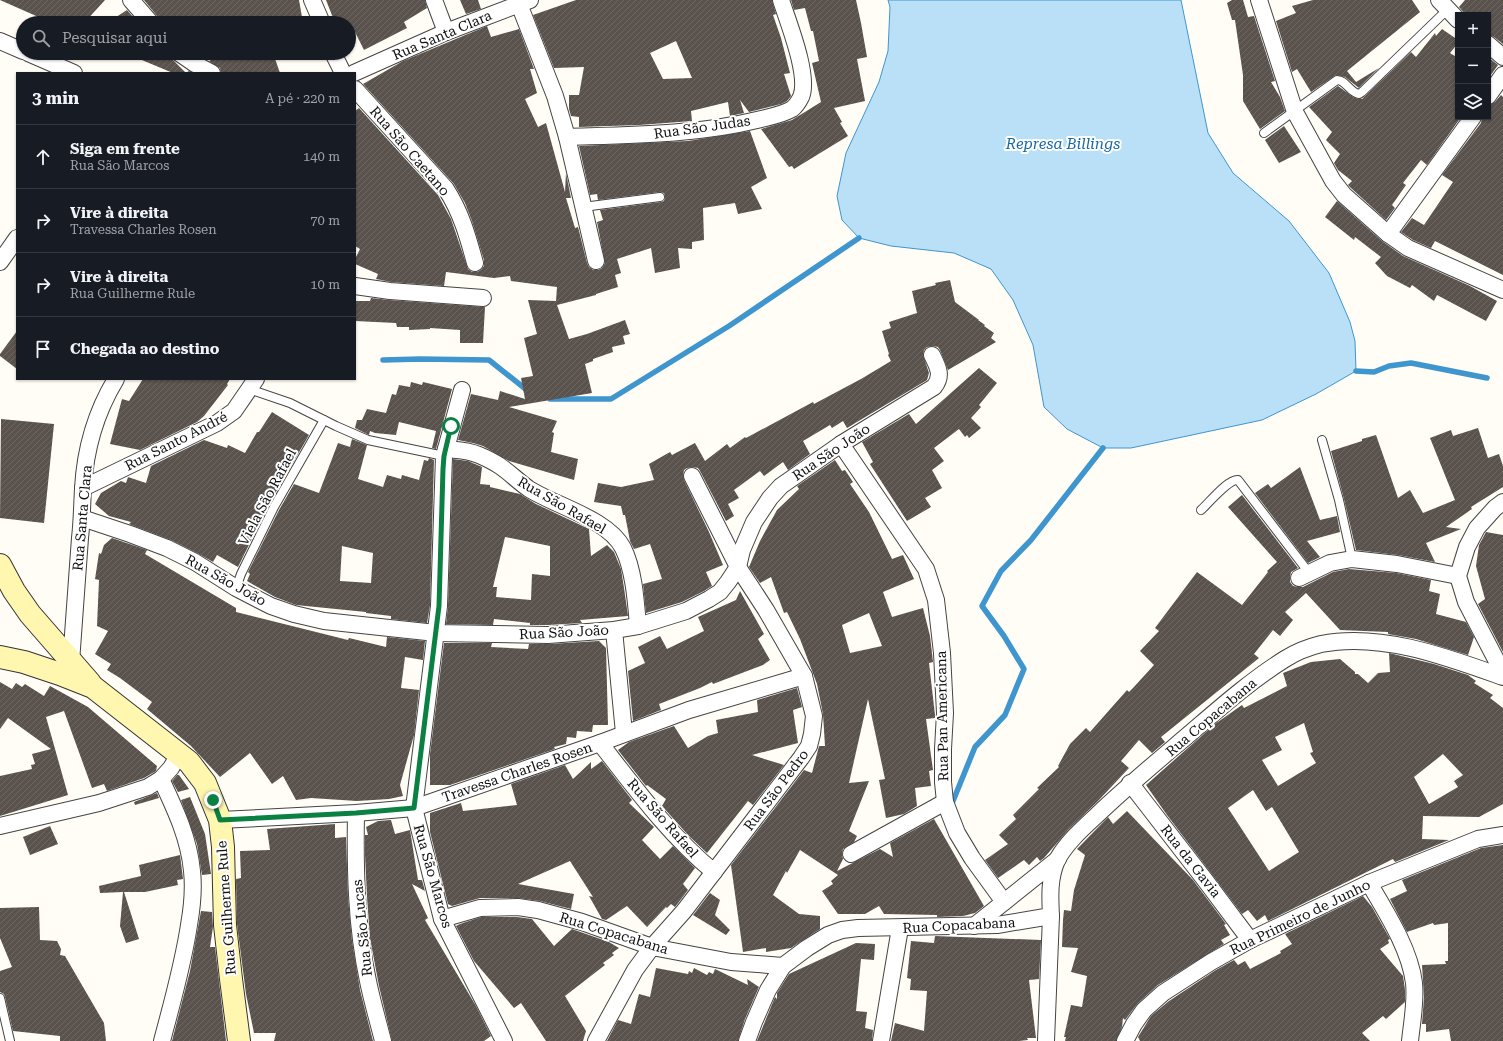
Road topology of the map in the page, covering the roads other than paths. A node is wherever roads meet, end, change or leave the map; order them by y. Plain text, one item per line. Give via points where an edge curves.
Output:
1 (131, 0) edge
2 (312, 0) edge
3 (434, 0) edge
4 (780, 0) edge
5 (1259, 0) edge
6 (525, 2) edge
7 (1448, 10) edge
8 (145, 16) edge
9 (319, 16) edge
10 (446, 32) junction
11 (0, 42) edge
12 (1491, 46) edge
13 (16, 48) edge
14 (1503, 56) edge
15 (44, 60) edge
16 (189, 60) edge
17 (336, 60) edge
18 (72, 72) edge
19 (210, 72) edge
20 (342, 72) edge
21 (356, 72) edge
22 (1503, 75) edge
23 (356, 90) edge
24 (1491, 92) edge
25 (1295, 112) junction
26 (1472, 120) edge
27 (1264, 133) dead end
28 (567, 137) junction
29 (660, 197) dead end
30 (583, 207) junction
31 (1388, 234) junction
32 (16, 239) edge
33 (596, 261) dead end
34 (0, 262) edge
35 (475, 263) dead end
36 (356, 286) edge
37 (1503, 290) edge
38 (483, 298) dead end
39 (932, 355) dead end
40 (115, 380) edge
41 (253, 384) edge
42 (462, 390) dead end
43 (324, 420) junction
44 (1322, 440) dead end
45 (841, 444) junction
46 (445, 452) junction
47 (692, 476) dead end
48 (83, 488) junction
49 (1503, 502) edge
50 (1201, 510) dead end
51 (82, 518) junction
52 (1352, 559) junction
53 (0, 565) edge
54 (738, 567) junction
55 (1304, 576) joint
56 (1458, 576) junction
57 (236, 588) junction
58 (638, 626) junction
59 (614, 630) junction
60 (436, 633) junction
61 (0, 657) edge
62 (71, 662) junction
63 (1503, 674) edge
64 (804, 676) junction
65 (1503, 677) edge
66 (93, 687) junction
67 (624, 733) junction
68 (600, 743) junction
69 (179, 754) junction
70 (161, 779) junction
71 (1130, 784) junction
72 (945, 802) junction
73 (414, 808) junction
74 (356, 813) junction
75 (220, 820) junction
76 (0, 826) edge
77 (1503, 835) edge
78 (851, 854) dead end
79 (1058, 859) junction
80 (714, 872) junction
81 (1369, 883) junction
82 (1004, 902) junction
83 (1051, 916) junction
84 (442, 919) junction
85 (974, 926) junction
86 (900, 928) junction
87 (1250, 940) junction
88 (652, 947) junction
89 (782, 966) junction
90 (0, 998) edge
91 (10, 1041) edge
92 (162, 1041) edge
93 (239, 1041) edge
94 (383, 1041) edge
95 (504, 1041) edge
96 (596, 1041) edge
97 (747, 1041) edge
98 (880, 1041) edge
99 (1046, 1041) edge
100 (1125, 1041) edge
101 (1410, 1041) edge

1 - 8 street
2 - 9 street
3 - 10 street
4 - 28 street, Rua São Judas via 802,68 804,84 802,95 793,108 783,113 731,126 642,135
5 - 25 street
6 - 10 street, Rua Santa Clara
6 - 28 street
7 - 25 lane via 1362,92 1354,93 1343,81 1336,80
10 - 21 street, Rua Santa Clara
11 - 13 street
12 - 14 street
15 - 18 street
16 - 19 street
17 - 20 street
22 - 24 street
23 - 35 street, Rua São Caetano via 455,203
25 - 27 lane
25 - 31 street via 1333,181 1344,195
26 - 31 street
28 - 30 street
29 - 30 lane
30 - 33 street
31 - 37 street via 1408,248
32 - 34 street
36 - 38 street
39 - 45 street, Rua São João via 940,371 939,380 934,387
40 - 48 street, Rua Santa Clara via 97,416 87,456
41 - 43 lane, Rua São Rafael
41 - 48 street, Rua Santo André via 234,411 217,422
42 - 46 street, Rua São Marcos
43 - 46 lane, Rua São Rafael via 368,440
43 - 57 lane, Viela São Rafael via 274,507
44 - 52 lane via 1340,500
45 - 54 street, Rua São João via 787,482 770,498 754,522
45 - 72 street, Rua Pan Americana via 926,570 936,600 945,713
46 - 58 street, Rua São Rafael via 464,451 477,454 500,466 543,497 588,518 610,533 623,548 628,560
46 - 60 street, Rua São Marcos
47 - 54 street, Rua São Pedro
48 - 51 street, Rua Santa Clara
49 - 56 street via 1477,528 1467,547
50 - 55 lane via 1225,486 1238,480
51 - 57 street, Rua São João via 167,548
51 - 62 street, Rua Santa Clara
52 - 55 street via 1330,563
52 - 56 street via 1397,564
53 - 62 street via 30,614
54 - 58 street, Rua São João via 720,592 709,599 686,611
54 - 64 street, Rua São Pedro
56 - 63 street via 1466,602
57 - 60 street, Rua São João via 271,606 324,621
58 - 59 street, Rua São João
59 - 60 street, Rua São João via 548,635
59 - 67 street
60 - 73 street, Rua São Marcos
61 - 66 street, Rua Guilherme Rule via 24,662
62 - 66 street
64 - 67 street, Travessa Charles Rosen via 696,707
64 - 80 street, Rua São Pedro via 814,716 809,746
65 - 71 street, Rua Copacabana via 1453,659 1391,644 1344,641 1320,644 1286,658 1239,691
66 - 69 street, Rua Guilherme Rule
67 - 68 street, Travessa Charles Rosen
68 - 73 street, Travessa Charles Rosen
68 - 80 street, Rua São Rafael via 684,846
69 - 70 street
69 - 75 street, Rua Guilherme Rule via 189,762 205,783
70 - 76 street via 148,787 99,803
70 - 92 street via 186,839 192,871 192,901 186,941 179,979
71 - 79 street, Rua Copacabana via 1083,828
71 - 87 street, Rua da Gavia
72 - 78 street
72 - 82 street, Rua Pan Americana via 957,833
73 - 74 street, Travessa Charles Rosen
73 - 84 street, Rua São Marcos
74 - 75 street, Travessa Charles Rosen
74 - 94 street, Rua São Lucas via 358,910 368,981
75 - 93 street, Rua Guilherme Rule via 225,926
77 - 81 street, Rua Primeiro de Junho via 1478,839
79 - 82 street
79 - 83 street, Rua Copacabana via 1052,872
80 - 88 street, Rua São Pedro
81 - 87 street, Rua Primeiro de Junho
81 - 101 street via 1410,964 1414,984
82 - 85 street
83 - 85 street, Rua Copacabana
83 - 99 street
84 - 88 street, Rua Copacabana via 480,908 538,910 582,922
84 - 95 street, Rua São Marcos
85 - 86 street, Rua Copacabana
86 - 89 street, Rua Copacabana via 842,930 828,935
86 - 98 street
87 - 100 street, Rua Primeiro de Junho via 1163,993 1144,1010
88 - 89 street, Rua Copacabana via 731,962
88 - 96 street, Rua São Pedro via 635,970
89 - 97 street via 768,990
90 - 91 lane

